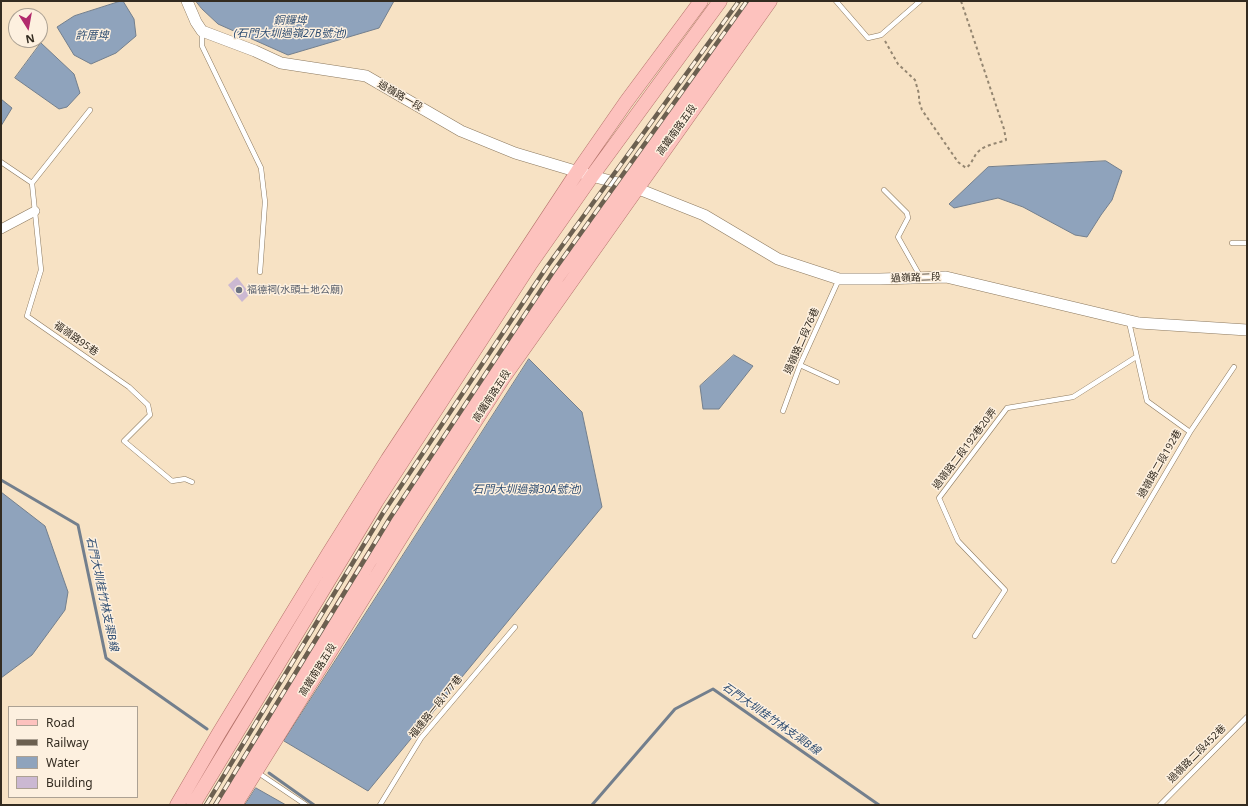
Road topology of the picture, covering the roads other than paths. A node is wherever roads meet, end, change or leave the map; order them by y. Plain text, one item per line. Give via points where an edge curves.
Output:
1 (187, 1) edge
2 (701, 1) edge
3 (720, 1) edge
4 (754, 1) edge
5 (768, 1) edge
6 (836, 1) edge
7 (920, 1) edge
8 (202, 31) junction
9 (731, 34) junction
10 (90, 110) dead end
11 (1, 162) edge
12 (578, 171) junction
13 (592, 176) junction
14 (32, 183) junction
15 (631, 186) junction
16 (884, 190) dead end
17 (35, 211) junction
18 (1, 229) edge
19 (1232, 242) dead end
20 (1247, 243) edge
21 (260, 272) dead end
22 (921, 277) junction
23 (839, 279) junction
24 (1128, 320) junction
25 (1247, 330) edge
26 (1136, 357) junction
27 (800, 365) junction
28 (1234, 368) dead end
29 (837, 382) dead end
30 (783, 411) dead end
31 (1190, 432) junction
32 (192, 482) dead end
33 (376, 502) junction
34 (329, 553) junction
35 (1114, 561) dead end
36 (331, 624) junction
37 (515, 627) dead end
38 (975, 636) dead end
39 (312, 680) junction
40 (1247, 717) edge
41 (255, 771) junction
42 (177, 805) edge
43 (193, 805) edge
44 (222, 805) edge
45 (235, 805) edge
46 (306, 805) edge
47 (380, 805) edge
48 (1160, 805) edge

1 - 8 street
2 - 12 main road
3 - 13 main road
4 - 9 main road, 高鐵南路五段
5 - 9 main road
5 - 15 main road, 高鐵南路五段
6 - 7 lane via 868,38 882,35
8 - 12 street, 過嶺路一段 via 255,50 281,63 366,76 461,131 515,153
8 - 21 lane via 202,46 261,168 265,202
9 - 15 main road, 高鐵南路五段
10 - 14 lane
11 - 14 lane
12 - 13 street, 過嶺路一段
12 - 34 main road
13 - 15 street, 過嶺路一段
13 - 33 main road via 531,263
14 - 17 lane, 福嶺路95巷
15 - 23 street, 過嶺路二段 via 704,215 778,259
15 - 36 main road, 高鐵南路五段 via 558,276 369,562
15 - 39 main road, 高鐵南路五段 via 503,378
16 - 22 lane via 907,213 908,218 898,237
17 - 18 street
17 - 32 lane, 福嶺路95巷 via 41,270 27,316 129,387 148,405 150,415 124,441 172,481 185,479
19 - 20 lane
22 - 23 street, 過嶺路二段
22 - 24 street, 過嶺路二段 via 946,276
23 - 27 lane, 過嶺路二段76巷
24 - 25 street, 過嶺路二段
24 - 26 lane, 過嶺路二段192巷
26 - 31 lane, 過嶺路二段192巷 via 1147,401
26 - 38 lane, 過嶺路二段192巷20弄 via 1073,397 1007,408 939,498 958,541 1005,590
27 - 29 lane
27 - 30 lane, 過嶺路二段76巷
28 - 31 lane
31 - 35 lane, 過嶺路二段192巷
33 - 34 main road
33 - 43 main road
34 - 42 main road
36 - 39 main road
36 - 44 main road, 高鐵南路五段
37 - 47 lane, 福達路一段177巷 via 421,738
39 - 41 main road, 高鐵南路五段
40 - 48 lane, 過嶺路二段452巷
41 - 45 main road, 高鐵南路五段
41 - 46 lane

